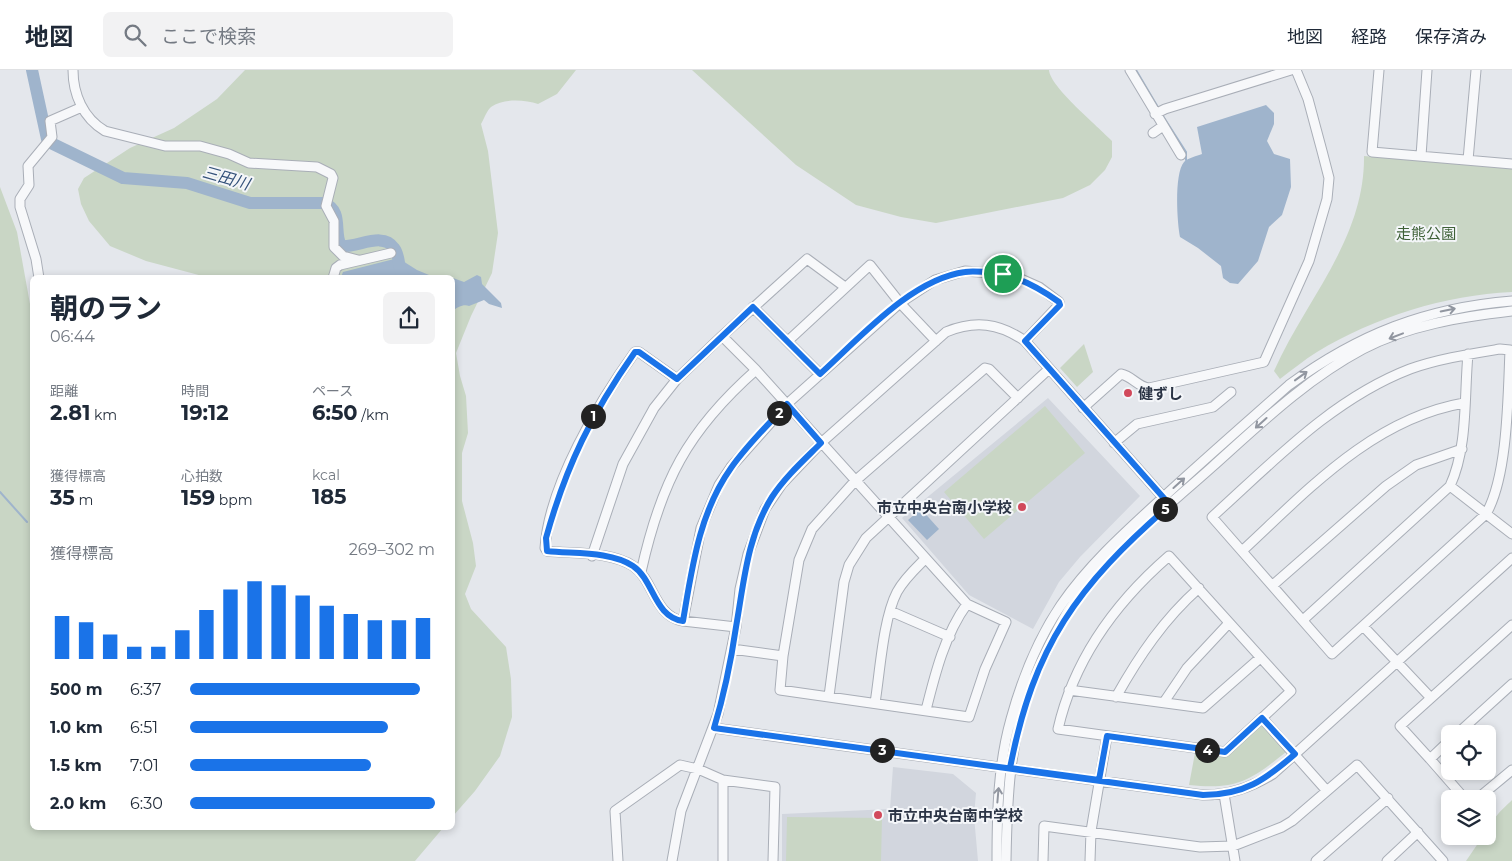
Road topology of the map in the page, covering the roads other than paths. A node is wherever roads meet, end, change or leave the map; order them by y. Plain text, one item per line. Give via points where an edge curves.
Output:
1 (73, 70) edge
2 (1130, 70) edge
3 (1291, 70) edge
4 (1296, 70) edge
5 (1380, 70) edge
6 (1428, 70) edge
7 (1476, 70) edge
8 (82, 107) junction
9 (1155, 114) junction
10 (1163, 126) junction
11 (1153, 133) dead end
12 (1181, 155) dead end
13 (1421, 156) junction
14 (1468, 160) junction
15 (1512, 164) edge
16 (391, 253) dead end
17 (358, 260) junction
18 (39, 275) edge
19 (334, 275) edge
20 (845, 287) junction
21 (1512, 301) edge
22 (900, 303) junction
23 (753, 307) junction
24 (1512, 311) edge
25 (722, 336) junction
26 (789, 340) junction
27 (936, 341) junction
28 (1025, 341) junction
29 (1468, 354) junction
30 (1049, 369) junction
31 (756, 370) junction
32 (820, 374) junction
33 (677, 379) junction
34 (1510, 391) edge
35 (1230, 392) dead end
36 (1018, 398) junction
37 (1464, 403) junction
38 (787, 404) junction
39 (1083, 408) junction
40 (821, 443) junction
41 (1114, 444) junction
42 (1462, 449) junction
43 (855, 481) junction
44 (1450, 486) junction
45 (1164, 497) junction
46 (1170, 505) junction
47 (1486, 514) junction
48 (889, 516) junction
49 (1512, 534) edge
50 (1242, 551) junction
51 (592, 556) junction
52 (1512, 558) edge
53 (925, 559) junction
54 (641, 572) junction
55 (1273, 585) junction
56 (1200, 588) junction
57 (967, 604) junction
58 (890, 611) junction
59 (1303, 620) junction
60 (683, 621) junction
61 (1229, 623) junction
62 (1512, 625) edge
63 (1363, 626) junction
64 (736, 627) junction
65 (950, 636) junction
66 (732, 649) junction
67 (783, 656) junction
68 (1260, 658) junction
69 (1397, 662) junction
70 (1512, 684) edge
71 (1069, 690) junction
72 (829, 696) junction
73 (1116, 697) junction
74 (1432, 698) junction
75 (1164, 702) junction
76 (875, 703) junction
77 (926, 710) junction
78 (1262, 718) junction
79 (1467, 725) edge
80 (714, 728) junction
81 (1107, 736) junction
82 (1441, 749) edge
83 (1295, 754) junction
84 (1430, 759) junction
85 (1005, 768) junction
86 (698, 769) junction
87 (1512, 770) edge
88 (723, 780) junction
89 (1099, 780) junction
90 (1457, 790) edge
91 (1488, 790) edge
92 (1327, 791) junction
93 (1224, 794) junction
94 (1388, 798) junction
95 (1091, 831) junction
96 (1418, 832) junction
97 (1233, 846) junction
98 (618, 861) edge
99 (672, 861) edge
100 (722, 861) edge
101 (772, 861) edge
102 (996, 861) edge
103 (1006, 861) edge
104 (1043, 861) edge
105 (1090, 861) edge
106 (1235, 861) edge
107 (1316, 861) edge
108 (1387, 861) edge
109 (1443, 861) edge

1 - 8 street via 76,93
2 - 9 street
3 - 9 street
4 - 39 street via 1308,99 1329,178 1327,199 1309,260 1264,362 1149,388 1121,374
5 - 13 street via 1372,152
6 - 13 street
7 - 14 street
8 - 17 street via 97,126 118,136 165,146 200,146 257,164 317,167 331,174 333,178 327,204 334,221 334,247 336,252 347,258
8 - 18 street via 50,121 52,137 28,166 28,185 20,199 20,207
9 - 10 street
10 - 11 street
10 - 12 street
13 - 14 street
14 - 15 street
16 - 17 street
17 - 19 street via 340,265
20 - 22 street via 870,265
20 - 23 street via 807,259
20 - 26 street
45 -> 21 street via 1289,384 1320,362 1393,325 1477,304
22 - 27 street
22 - 28 street via 935,280 965,272 1003,274 1021,279 1039,287 1060,305
22 - 32 street
23 - 25 street
23 - 26 street
24 -> 46 street via 1454,318 1418,327 1365,348 1335,365 1284,401
25 - 31 street
25 - 33 street
26 - 32 street
27 - 28 street via 946,332 963,325 980,323 998,326
27 - 40 street
28 - 30 street
29 - 34 street via 1510,350
29 - 37 street
29 - 50 street via 1412,368 1381,382 1350,399 1304,434 1212,517
30 - 36 street
30 - 39 street
31 - 38 street
31 - 54 street via 703,424 677,463 649,537
32 - 38 street
33 - 51 street via 654,408 623,464
33 - 51 street via 635,352 592,418 571,460 556,500 545,548 547,551
34 - 47 street via 1498,490
35 - 41 street via 1213,407 1137,424
36 - 43 street via 985,368
36 - 48 street
37 - 42 street
37 - 50 street via 1438,408 1382,433 1345,458
38 - 40 street
38 - 60 street via 731,467 717,491 701,528
39 - 41 street
40 - 43 street
40 - 64 street via 778,489 756,528 740,589
41 - 45 street
42 - 44 street via 1459,467
42 - 55 street via 1416,465 1386,486
43 - 48 street
43 - 67 street via 821,517 805,543 795,576
44 - 47 street
44 - 59 street
45 - 46 street
45 - 85 street via 1106,550 1061,606 1032,657 1019,690 1010,720
46 - 85 street via 1113,557 1069,611 1032,682
47 - 49 street
47 - 63 street
48 - 53 street
48 - 72 street via 866,538 849,565
50 - 55 street
51 - 54 street via 620,559
52 - 69 street
53 - 57 street
53 - 58 street via 897,592
54 - 60 street via 653,596 669,615
55 - 59 street
56 - 61 street
56 - 71 street via 1169,556 1118,607 1096,639
56 - 73 street via 1140,654
57 - 65 street
57 - 77 street via 1006,622 985,669 969,717
58 - 65 street
58 - 76 street
59 - 63 street via 1332,654
60 - 64 street
61 - 68 street
61 - 75 street via 1187,668
62 - 74 street
63 - 69 street
64 - 66 street
65 - 77 street
66 - 67 street
66 - 80 street
67 - 72 street via 780,690
68 - 75 street via 1203,708
68 - 78 street via 1291,691
69 - 74 street
69 - 83 street
70 - 79 street
71 - 73 street
71 - 81 street via 1058,729
72 - 76 street
73 - 75 street
74 - 84 street via 1400,726
76 - 77 street
78 - 81 street via 1225,752
78 - 83 street
80 - 85 street
80 - 86 street
81 - 89 street
82 - 84 street
83 - 92 street
83 - 93 street via 1262,781
84 - 90 street
85 - 89 street
102 -> 85 street via 998,798
85 - 103 street
86 - 88 street
86 - 98 street via 680,764 615,811
86 - 99 street via 681,811
87 - 91 street
88 - 100 street
88 - 101 street via 775,787
89 - 93 street via 1203,795
89 - 95 street
92 - 94 street via 1357,765
92 - 97 street via 1282,827
93 - 97 street
94 - 96 street
94 - 107 street
95 - 97 street via 1200,847
95 - 104 street via 1044,826
95 - 105 street
96 - 108 street
96 - 109 street
97 - 106 street

